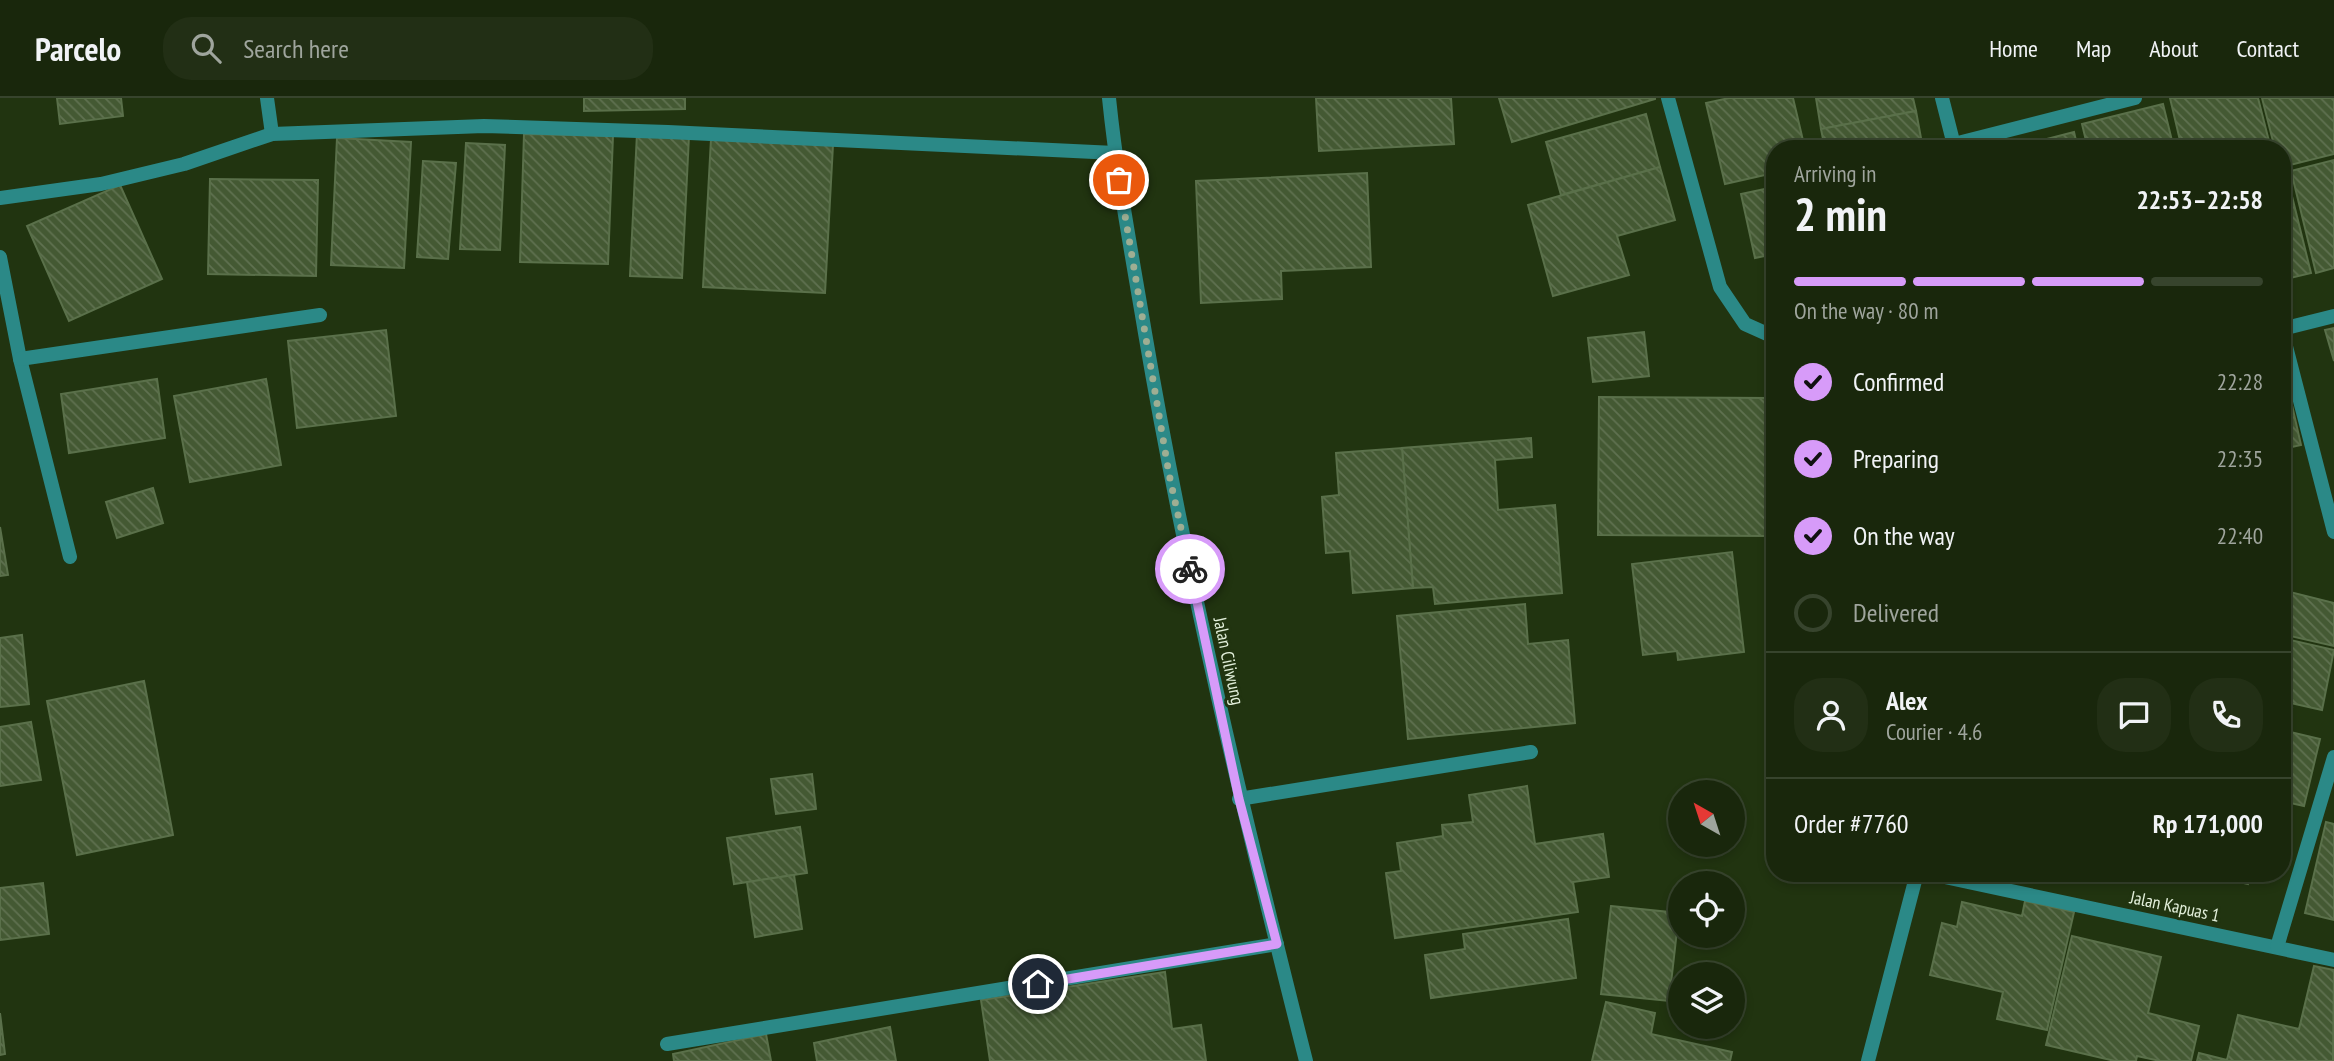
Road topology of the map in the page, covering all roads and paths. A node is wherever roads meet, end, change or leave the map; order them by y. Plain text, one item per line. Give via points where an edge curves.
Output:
1 (267, 98) edge
2 (1109, 98) edge
3 (1668, 98) edge
4 (1942, 98) edge
5 (2135, 98) edge
6 (272, 134) junction
7 (1953, 140) edge
8 (1978, 140) edge
9 (1115, 153) junction
10 (0, 198) edge
11 (0, 257) edge
12 (320, 315) dead end
13 (2334, 316) edge
14 (2291, 328) edge
15 (1766, 333) edge
16 (20, 359) junction
17 (2291, 365) edge
18 (2334, 532) edge
19 (70, 556) dead end
20 (1531, 751) dead end
21 (2334, 757) edge
22 (1239, 799) junction
23 (1915, 882) edge
24 (1969, 882) edge
25 (1277, 944) junction
26 (2277, 947) junction
27 (2334, 960) edge
28 (667, 1044) dead end
29 (1306, 1061) edge
30 (1868, 1061) edge

1 - 6 street
2 - 9 street, Jalan Ciliwung
3 - 15 street via 1720,287 1745,324
4 - 7 street
5 - 8 street
6 - 9 street via 484,126
6 - 10 street via 184,164 101,184
9 - 22 street, Jalan Ciliwung via 1169,474
11 - 16 street
12 - 16 street
13 - 14 street
16 - 19 street
17 - 18 street
20 - 22 street
21 - 26 street
22 - 25 street, Jalan Ciliwung
23 - 30 street
24 - 26 street, Jalan Kapuas 1
25 - 28 street
25 - 29 street, Jalan Ciliwung
26 - 27 street, Jalan Kapuas 1

